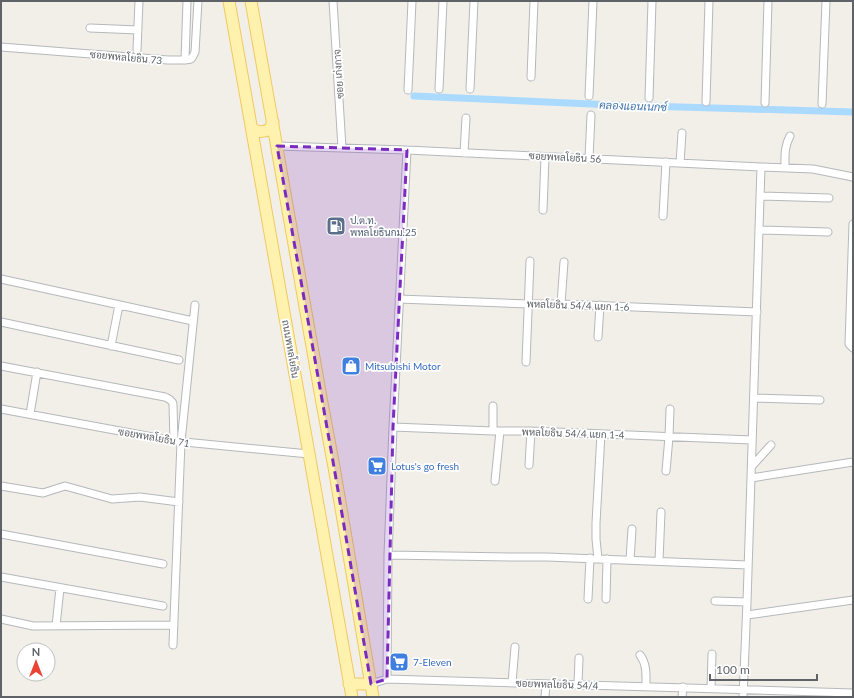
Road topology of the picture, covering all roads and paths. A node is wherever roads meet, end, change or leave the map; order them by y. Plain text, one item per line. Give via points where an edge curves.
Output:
1 (139, 1) edge
2 (187, 1) edge
3 (198, 1) edge
4 (229, 1) edge
5 (251, 1) edge
6 (333, 1) edge
7 (412, 1) edge
8 (443, 1) edge
9 (474, 1) edge
10 (534, 1) edge
11 (592, 1) edge
12 (652, 1) edge
13 (709, 1) edge
14 (768, 1) edge
15 (826, 1) edge
16 (90, 28) dead end
17 (138, 30) junction
18 (1, 47) edge
19 (137, 50) dead end
20 (185, 60) junction
21 (531, 77) dead end
22 (470, 88) dead end
23 (439, 89) dead end
24 (408, 90) dead end
25 (589, 96) dead end
26 (649, 98) dead end
27 (706, 102) dead end
28 (765, 103) dead end
29 (822, 104) dead end
30 (591, 115) dead end
31 (466, 118) dead end
32 (273, 122) junction
33 (252, 129) junction
34 (682, 133) dead end
35 (790, 136) dead end
36 (277, 146) junction
37 (342, 148) junction
38 (407, 150) junction
39 (464, 153) junction
40 (545, 157) junction
41 (589, 158) junction
42 (666, 162) junction
43 (680, 163) junction
44 (761, 167) junction
45 (785, 168) junction
46 (853, 176) edge
47 (760, 196) junction
48 (830, 198) dead end
49 (543, 210) dead end
50 (663, 216) dead end
51 (853, 224) edge
52 (759, 230) junction
53 (828, 232) dead end
54 (853, 238) edge
55 (530, 261) dead end
56 (564, 262) dead end
57 (1, 279) edge
58 (399, 299) junction
59 (528, 304) junction
60 (561, 304) junction
61 (852, 304) edge
62 (119, 305) junction
63 (195, 305) dead end
64 (600, 305) junction
65 (757, 312) junction
66 (193, 321) junction
67 (1, 322) edge
68 (598, 337) dead end
69 (111, 346) junction
70 (851, 346) edge
71 (179, 360) dead end
72 (526, 362) dead end
73 (1, 366) edge
74 (37, 372) junction
75 (754, 398) junction
76 (820, 400) dead end
77 (493, 406) dead end
78 (1, 408) edge
79 (670, 409) dead end
80 (30, 414) junction
81 (393, 427) junction
82 (497, 431) junction
83 (530, 431) junction
84 (601, 434) junction
85 (669, 437) junction
86 (752, 440) junction
87 (178, 442) junction
88 (771, 445) dead end
89 (310, 454) junction
90 (853, 462) edge
91 (529, 465) dead end
92 (752, 466) junction
93 (666, 472) dead end
94 (751, 478) junction
95 (495, 481) dead end
96 (1, 486) edge
97 (179, 502) junction
98 (661, 512) dead end
99 (632, 529) dead end
100 (1, 534) edge
101 (388, 555) junction
102 (590, 558) junction
103 (598, 559) junction
104 (607, 559) junction
105 (630, 560) junction
106 (659, 561) junction
107 (163, 564) dead end
108 (748, 565) junction
109 (1, 577) edge
110 (60, 588) junction
111 (588, 599) dead end
112 (606, 599) dead end
113 (853, 600) edge
114 (715, 601) dead end
115 (747, 602) junction
116 (163, 606) dead end
117 (747, 615) junction
118 (1, 619) edge
119 (174, 625) junction
120 (56, 626) junction
121 (173, 645) dead end
122 (516, 647) dead end
123 (712, 654) dead end
124 (640, 656) dead end
125 (579, 658) dead end
126 (387, 680) junction
127 (512, 683) junction
128 (349, 684) junction
129 (371, 684) junction
130 (546, 684) junction
131 (578, 685) junction
132 (646, 686) junction
133 (683, 687) junction
134 (711, 688) junction
135 (743, 689) junction
136 (853, 692) edge
137 (806, 694) edge
138 (352, 697) edge
139 (373, 697) edge
140 (545, 697) edge
141 (682, 697) edge
142 (743, 697) edge

1 - 17 street
2 - 20 street
3 - 20 street via 195,52 191,59
4 - 33 main road, ถนนพหลโยธิน
5 - 32 main road
6 - 37 street, ซอย เก่งกาจ
7 - 24 street
8 - 23 street
9 - 22 street
10 - 21 street
11 - 25 street
12 - 26 street
13 - 27 street
14 - 28 street
15 - 29 street
16 - 17 street
17 - 19 street
18 - 20 street, ซอยพหลโยธิน 73
30 - 41 street
31 - 39 street
32 - 33 main road via 270,129 263,132
32 - 36 main road
33 - 89 main road, ถนนพหลโยธิน
34 - 43 street
35 - 45 street via 786,143
36 - 37 street, ซอยพหลโยธิน 56
36 - 129 main road
37 - 38 street, ซอยพหลโยธิน 56
38 - 39 street, ซอยพหลโยธิน 56
38 - 58 street
39 - 40 street, ซอยพหลโยธิน 56
40 - 41 street, ซอยพหลโยธิน 56
40 - 49 street
41 - 42 street, ซอยพหลโยธิน 56
42 - 43 street, ซอยพหลโยธิน 56
42 - 50 street
43 - 44 street, ซอยพหลโยธิน 56
44 - 45 street, ซอยพหลโยธิน 56
44 - 47 street
45 - 46 street, ซอยพหลโยธิน 56
47 - 48 street
47 - 52 street
51 - 54 street
52 - 53 street
52 - 65 street
54 - 61 street
55 - 59 street
56 - 60 street
57 - 62 street
58 - 59 street, พหลโยธิน 54/4 แยก 1-6
58 - 81 street
59 - 60 street, พหลโยธิน 54/4 แยก 1-6
59 - 72 street
60 - 64 street, พหลโยธิน 54/4 แยก 1-6
61 - 70 street
62 - 66 street
62 - 69 street
63 - 66 street
64 - 65 street, พหลโยธิน 54/4 แยก 1-6
64 - 68 street
65 - 75 street
66 - 87 street
67 - 69 street
69 - 71 street
73 - 74 street
74 - 80 street
74 - 87 street via 170,399 173,404
75 - 76 street
75 - 86 street
77 - 82 street
78 - 80 street, ซอยพหลโยธิน 71
79 - 85 street
80 - 87 street, ซอยพหลโยธิน 71
81 - 82 street, พหลโยธิน 54/4 แยก 1-4
81 - 101 street
82 - 83 street, พหลโยธิน 54/4 แยก 1-4
82 - 95 street
83 - 84 street, พหลโยธิน 54/4 แยก 1-4
83 - 91 street
84 - 85 street, พหลโยธิน 54/4 แยก 1-4
84 - 103 street via 596,523
85 - 86 street, พหลโยธิน 54/4 แยก 1-4
85 - 93 street
86 - 92 street
87 - 89 street, ซอยพหลโยธิน 71
87 - 97 street
88 - 92 street
89 - 128 main road, ถนนพหลโยธิน
90 - 94 street
92 - 94 street
94 - 108 street
96 - 97 street via 43,493 65,486 112,499 140,497
97 - 119 street
98 - 106 street
99 - 105 street
100 - 107 street
101 - 102 street
101 - 126 street
102 - 103 street
102 - 111 street
103 - 104 street
104 - 105 street
104 - 112 street
105 - 106 street
106 - 108 street
108 - 115 street
109 - 110 street
110 - 116 street
110 - 120 street
113 - 117 street
114 - 115 street
115 - 117 street
117 - 135 street
118 - 120 street via 33,626
119 - 120 street
119 - 121 street
122 - 127 street
123 - 134 street
124 - 132 street via 644,660
125 - 131 street
126 - 127 street, ซอยพหลโยธิน 54/4
126 - 129 street, ซอยพหลโยธิน 54/4
127 - 130 street, ซอยพหลโยธิน 54/4
128 - 129 main road
128 - 138 main road, ถนนพหลโยธิน
129 - 139 main road
130 - 131 street, ซอยพหลโยธิน 54/4
130 - 140 street
131 - 132 street, ซอยพหลโยธิน 54/4
132 - 133 street, ซอยพหลโยธิน 54/4
133 - 134 street, ซอยพหลโยธิน 54/4
133 - 141 street
134 - 135 street, ซอยพหลโยธิน 54/4
135 - 137 street, ซอยพหลโยธิน 54/4
135 - 142 street
136 - 137 street, ซอยพหลโยธิน 54/4

